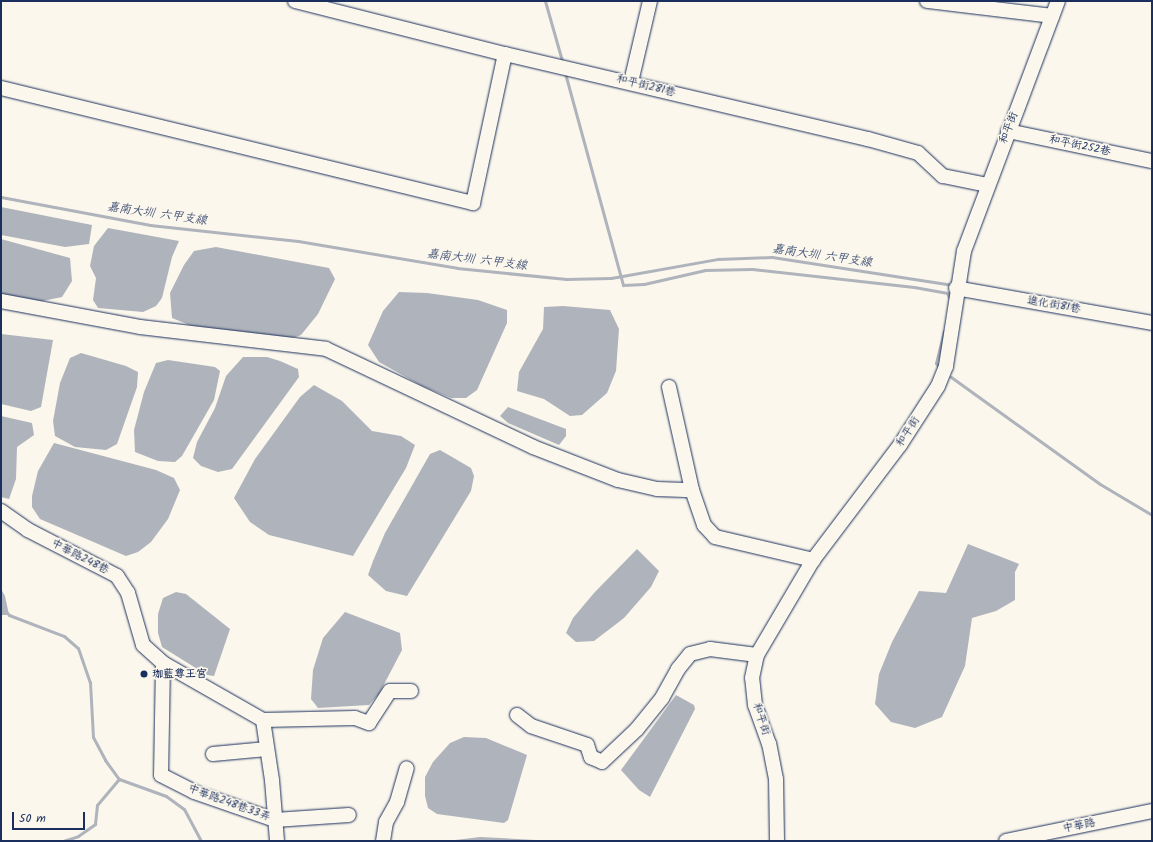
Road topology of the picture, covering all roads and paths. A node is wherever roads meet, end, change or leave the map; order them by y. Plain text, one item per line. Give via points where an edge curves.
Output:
1 (295, 1) edge
2 (650, 1) edge
3 (927, 1) edge
4 (1058, 1) edge
5 (1052, 16) junction
6 (505, 54) junction
7 (631, 82) junction
8 (1, 88) edge
9 (1008, 131) junction
10 (1152, 161) edge
11 (988, 185) junction
12 (956, 288) junction
13 (1, 301) edge
14 (1152, 322) edge
15 (669, 386) dead end
16 (692, 490) junction
17 (1, 511) edge
18 (812, 560) junction
19 (757, 654) junction
20 (163, 663) junction
21 (410, 691) dead end
22 (517, 715) dead end
23 (263, 720) junction
24 (267, 749) junction
25 (213, 754) dead end
26 (407, 768) dead end
27 (1152, 811) edge
28 (349, 815) dead end
29 (275, 820) junction
30 (277, 841) edge
31 (383, 841) edge
32 (777, 841) edge
33 (1006, 841) edge

1 - 6 street, 和平街281巷
2 - 7 street
3 - 5 street
4 - 5 street, 和平街
5 - 9 street, 和平街
6 - 7 street, 和平街281巷
6 - 8 street via 473,203
7 - 11 street, 和平街281巷 via 918,153 943,176
9 - 10 street, 和平街252巷
9 - 11 street, 和平街
11 - 12 street, 和平街 via 968,239
12 - 14 street, 進化街81巷
12 - 18 street, 和平街 via 946,366 938,386 900,445
13 - 16 street via 140,327 326,349 533,447 618,480 657,490
15 - 16 street
16 - 18 street via 704,525 715,537
17 - 20 street, 中華路248巷 via 28,530 117,576 128,593 143,645
18 - 19 street, 和平街
19 - 22 street via 710,649 690,654 678,669 662,698 637,729 602,762 591,757 588,745 530,726
19 - 32 street, 和平街 via 752,678 755,705 769,744 776,779
20 - 23 street, 中華路248巷
20 - 29 street, 中華路248巷33弄 via 161,775 194,792
21 - 23 street via 390,690 369,723 355,718
23 - 24 street
24 - 25 street
24 - 29 street
26 - 31 street via 397,802 386,822
27 - 33 street, 中華路
28 - 29 street
29 - 30 street

